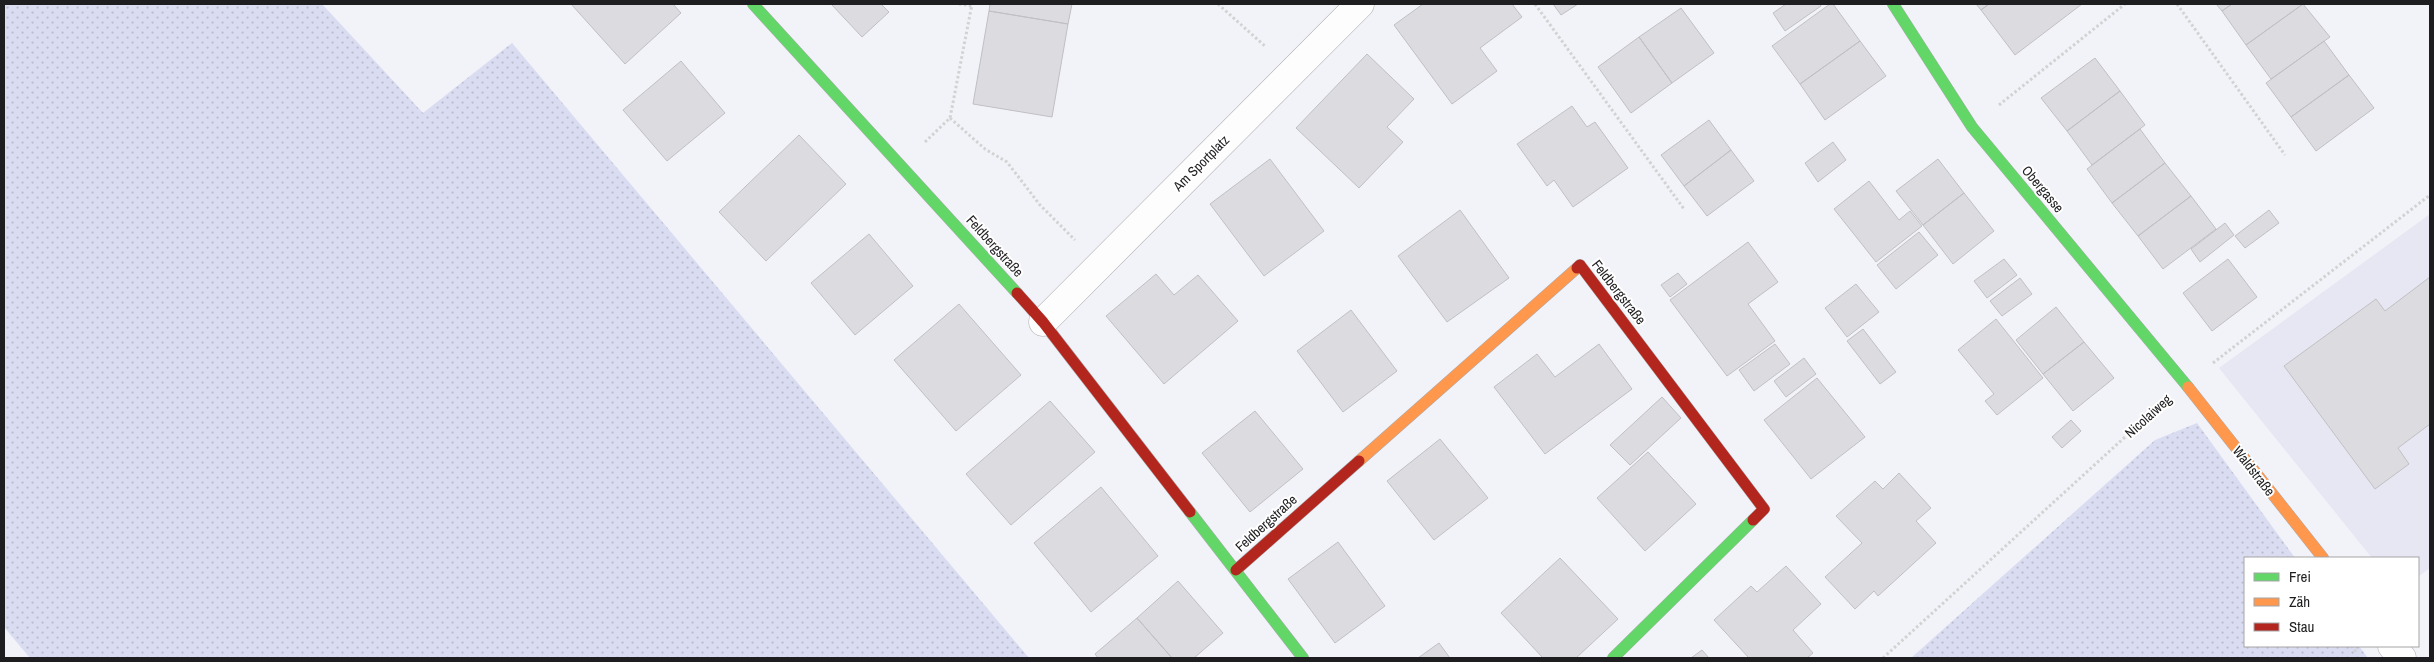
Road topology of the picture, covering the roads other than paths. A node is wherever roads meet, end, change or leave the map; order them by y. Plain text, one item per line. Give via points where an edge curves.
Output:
1 (753, 4) edge
2 (1360, 4) edge
3 (1893, 4) edge
4 (1043, 322) junction
5 (2185, 383) joint
6 (2322, 557) edge
7 (1236, 570) junction
8 (2393, 647) edge
9 (1303, 658) edge
10 (1613, 658) edge
11 (2402, 658) edge

1 - 4 street, Feldbergstraße
2 - 4 street, Am Sportplatz
3 - 5 street, Obergasse via 1972,127
4 - 7 street, Feldbergstraße
5 - 6 street, Waldstraße
7 - 9 street, Feldbergstraße
7 - 10 street, Feldbergstraße via 1580,265 1764,508
8 - 11 street

